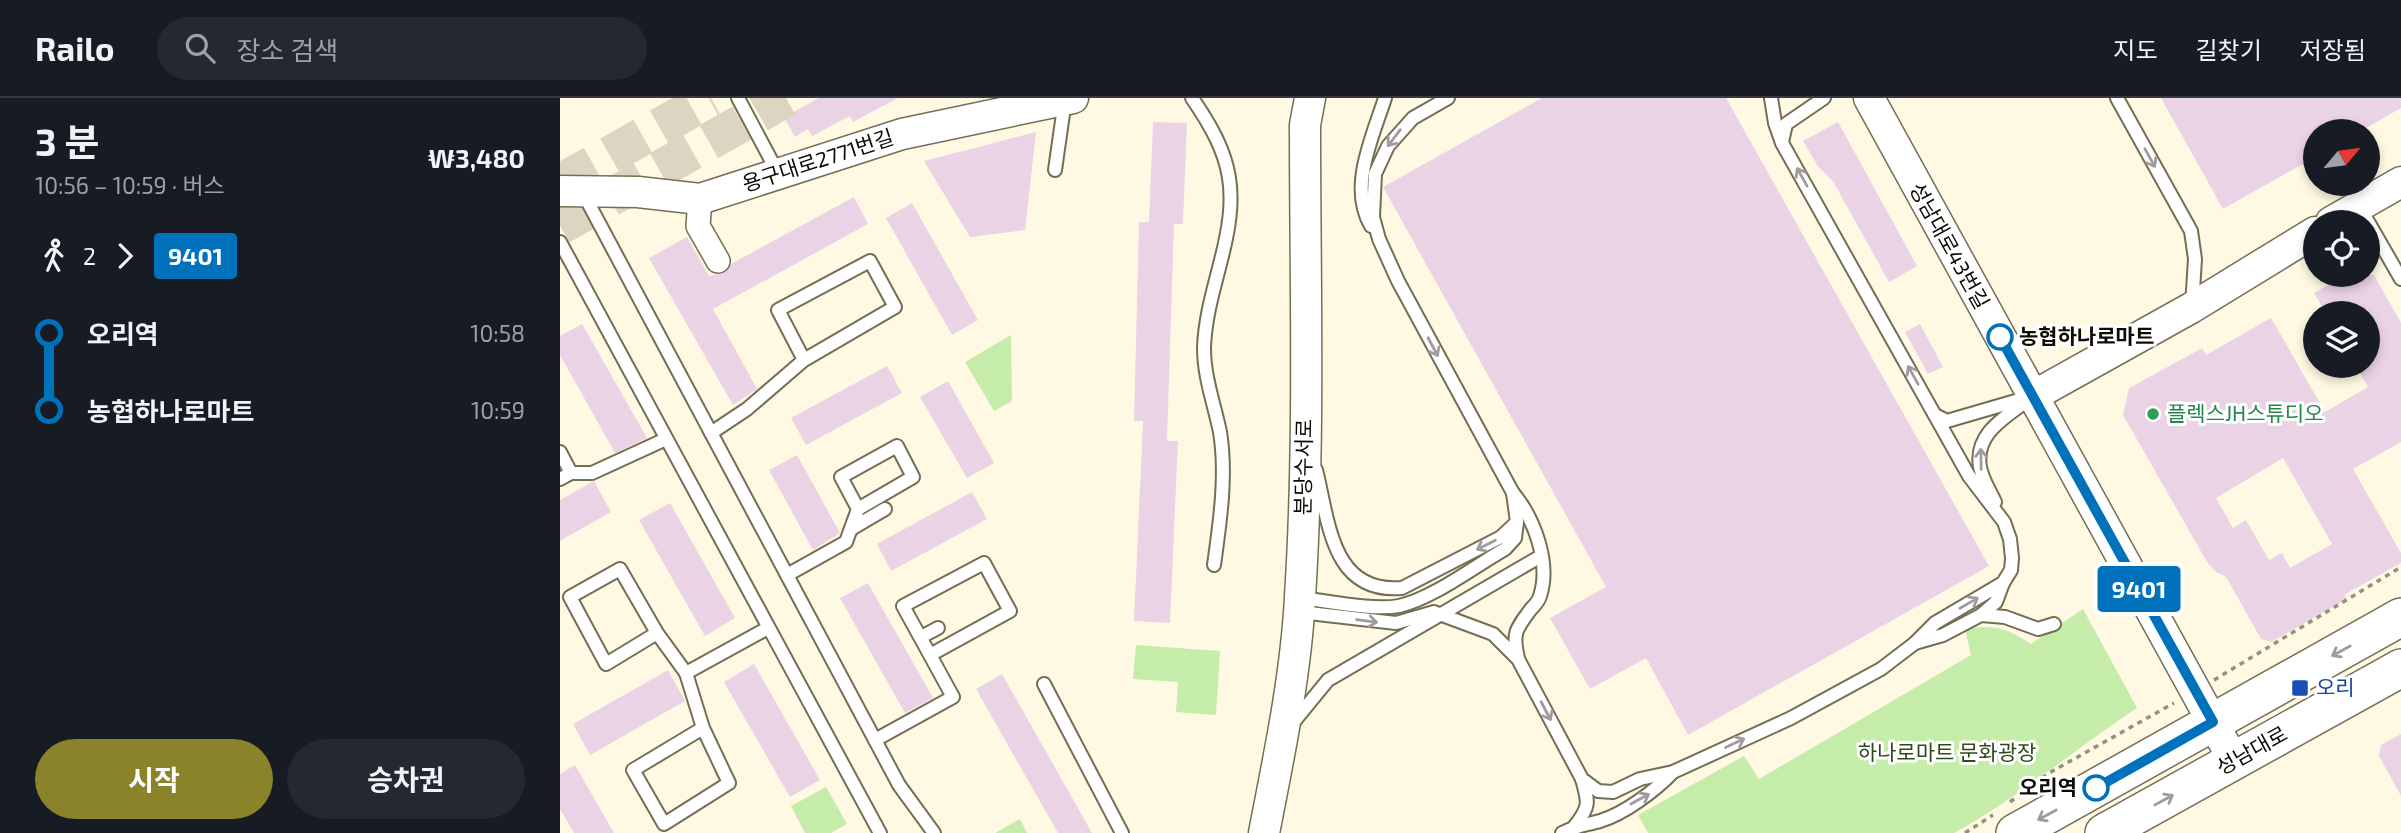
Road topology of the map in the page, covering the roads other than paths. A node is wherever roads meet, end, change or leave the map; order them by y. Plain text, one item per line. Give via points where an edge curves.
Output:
1 (738, 98) edge
2 (1192, 98) edge
3 (1385, 98) edge
4 (1448, 98) edge
5 (1771, 98) edge
6 (1825, 98) edge
7 (1869, 98) edge
8 (2117, 98) edge
9 (1069, 99) edge
10 (1304, 107) edge
11 (1782, 143) junction
12 (1055, 170) dead end
13 (778, 174) junction
14 (2401, 182) edge
15 (570, 190) edge
16 (700, 199) junction
17 (2359, 205) junction
18 (2351, 210) edge
19 (1379, 239) junction
20 (2303, 239) edge
21 (560, 242) edge
22 (718, 261) dead end
23 (2401, 279) edge
24 (2191, 308) junction
25 (804, 360) junction
26 (2033, 396) junction
27 (1935, 415) junction
28 (1305, 429) junction
29 (711, 433) junction
30 (666, 439) junction
31 (560, 452) edge
32 (566, 476) edge
33 (1513, 493) junction
34 (858, 509) junction
35 (885, 509) dead end
36 (1517, 522) junction
37 (2004, 522) junction
38 (851, 529) junction
39 (1541, 556) junction
40 (1214, 565) dead end
41 (786, 575) junction
42 (2003, 583) junction
43 (1300, 605) junction
44 (1444, 614) junction
45 (1981, 615) junction
46 (2401, 617) edge
47 (2053, 624) dead end
48 (768, 628) junction
49 (938, 628) dead end
50 (657, 633) junction
51 (921, 638) junction
52 (1915, 643) junction
53 (930, 654) junction
54 (1518, 659) junction
55 (2401, 668) edge
56 (686, 673) junction
57 (1044, 684) dead end
58 (2213, 722) junction
59 (703, 728) junction
60 (1283, 735) junction
61 (875, 740) junction
62 (2234, 761) junction
63 (1673, 772) junction
64 (1582, 779) junction
65 (1568, 830) edge
66 (880, 833) edge
67 (934, 833) edge
68 (1122, 833) edge
69 (1264, 833) edge
70 (2015, 833) edge
71 (2104, 833) edge

1 - 13 lane
2 - 40 lane via 1213,130 1231,181 1227,236 1205,321 1207,380 1222,457
3 - 19 lane via 1366,160 1362,192 1366,217
4 -> 19 lane via 1413,118 1380,160 1373,195
5 - 11 lane
6 - 11 lane via 1786,124
7 - 26 street, 성남대로43번길
8 -> 24 lane via 2191,231
9 - 12 lane
9 - 13 street, 용구대로2771번길 via 902,134
10 - 28 street, 분당수서로
27 -> 11 lane
13 - 16 street, 용구대로2771번길
14 - 17 street
15 - 16 street, 용구대로2771번길
15 - 29 lane
16 - 22 street via 698,226
17 - 18 street
17 - 23 lane
19 -> 33 lane
20 - 24 street
21 - 30 lane
24 - 26 street
25 - 25 lane via 895,307 870,261 778,310
25 - 29 lane
26 - 27 lane via 1947,421
37 -> 26 lane via 1980,469 1979,450 1985,434
26 - 58 street, 성남대로43번길
27 - 37 lane via 1969,476
36 -> 28 lane via 1501,537 1402,588 1372,587 1349,571 1332,539
28 - 43 street, 분당수서로
29 - 41 lane
30 - 32 lane via 592,472
30 - 48 lane
31 - 32 lane
33 - 36 lane
33 - 39 lane via 1525,507
34 - 34 lane via 913,477 897,446 841,477
34 - 38 lane
35 - 38 lane
36 - 43 lane via 1515,538 1505,549 1414,601 1397,607
37 - 42 lane via 2012,558
38 - 41 lane via 846,542
39 - 44 lane
39 - 54 lane via 1544,580 1540,598 1518,625 1514,639
41 - 61 lane
42 - 45 lane via 1996,602
52 -> 42 lane via 1935,623
43 -> 44 lane via 1396,623 1434,612
43 - 60 street, 분당수서로
44 - 54 lane via 1493,634
44 - 60 lane via 1328,680
45 - 47 lane via 2005,617 2038,629
45 - 52 lane
46 -> 58 main road, 성남대로
48 - 56 lane
48 - 66 lane
49 - 51 lane
50 - 50 lane via 606,664 570,597 620,569
50 - 56 lane
51 - 53 lane
51 - 53 lane via 903,606 984,563 1010,611
63 -> 52 lane via 1791,718 1881,668
53 - 61 lane via 953,697
54 -> 64 lane
55 - 62 main road, 성남대로
56 - 59 lane
57 - 68 lane
58 - 62 street, 성남대로43번길
58 -> 70 main road, 성남대로
59 - 59 lane via 729,783 664,824 633,770
60 - 69 street, 분당수서로
61 - 67 lane via 899,786
71 -> 62 main road, 성남대로
63 - 64 lane via 1640,779 1613,792 1598,791
65 -> 63 lane via 1602,821 1654,791
64 - 65 lane via 1588,802 1585,814

